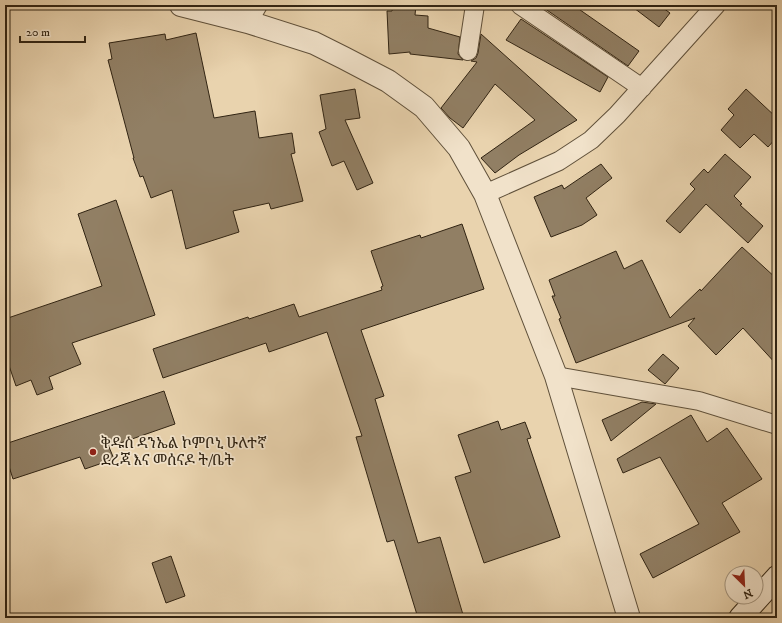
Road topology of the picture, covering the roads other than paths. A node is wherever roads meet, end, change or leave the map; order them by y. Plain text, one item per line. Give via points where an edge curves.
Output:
1 (181, 5) edge
2 (226, 5) edge
3 (476, 5) edge
4 (520, 5) edge
5 (716, 5) edge
6 (253, 13) edge
7 (468, 51) dead end
8 (642, 88) junction
9 (484, 194) junction
10 (556, 376) junction
11 (777, 425) edge
12 (777, 577) edge
13 (629, 618) edge
14 (740, 618) edge

1 - 6 street
2 - 6 street
3 - 7 street
4 - 8 street
5 - 8 street
6 - 9 street via 388,82 424,107 459,148
8 - 9 street via 591,140 559,161
9 - 10 street
10 - 11 street via 699,401
10 - 13 street
12 - 14 street

